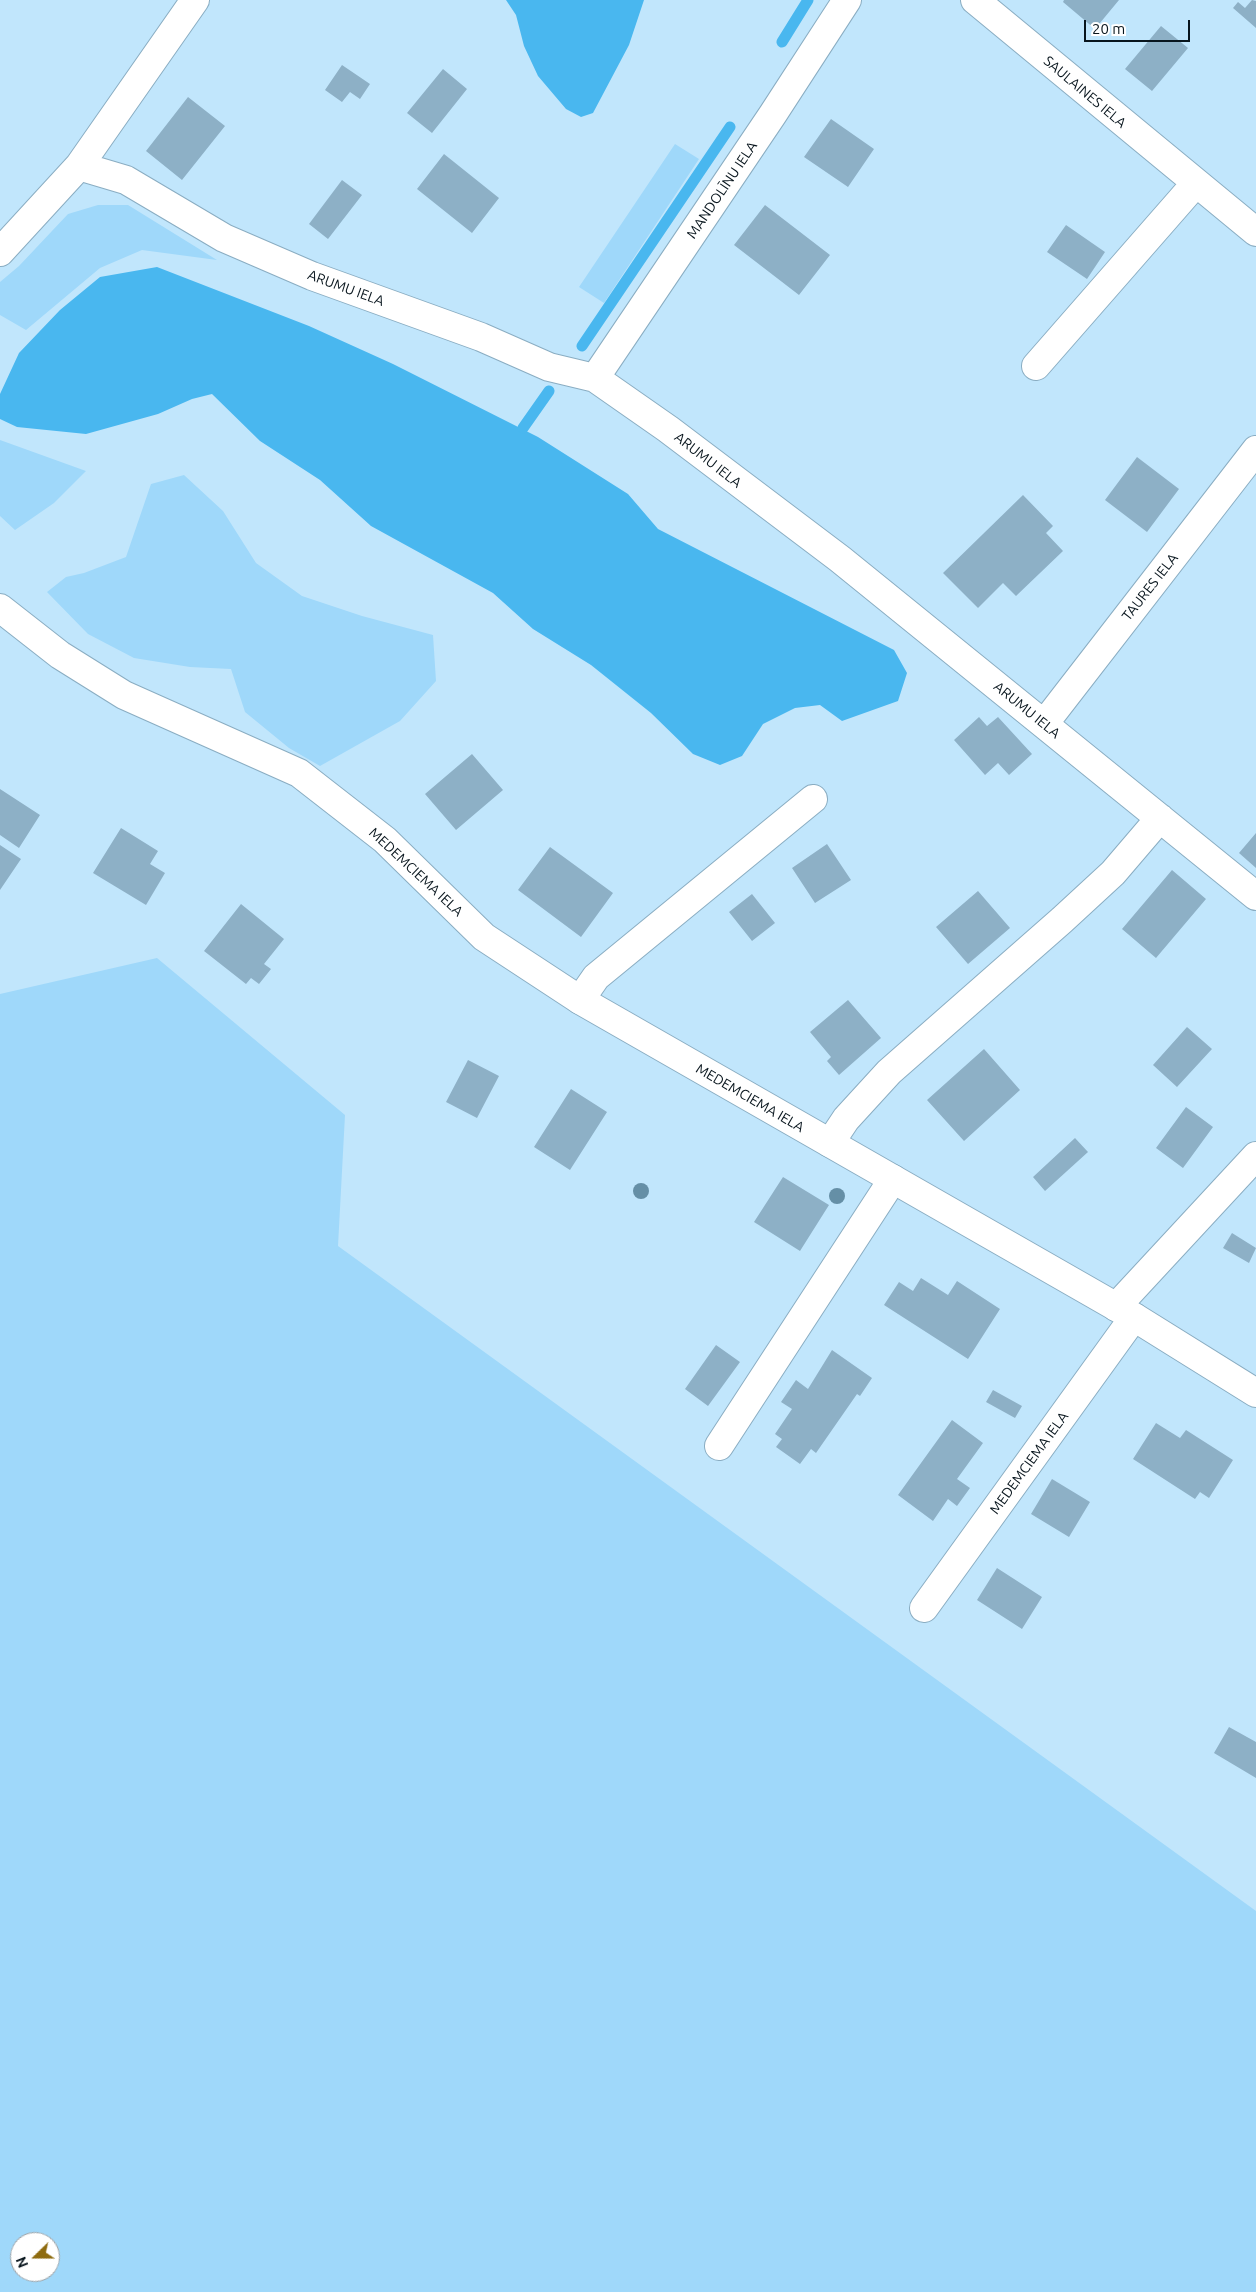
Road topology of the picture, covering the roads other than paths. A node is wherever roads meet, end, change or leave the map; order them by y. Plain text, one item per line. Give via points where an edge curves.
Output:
1 (195, 0) edge
2 (847, 0) edge
3 (975, 0) edge
4 (79, 166) junction
5 (1196, 183) junction
6 (1256, 232) edge
7 (0, 252) edge
8 (1036, 366) dead end
9 (595, 378) junction
10 (1256, 450) edge
11 (0, 608) edge
12 (1044, 724) junction
13 (813, 799) dead end
14 (1160, 818) junction
15 (1256, 896) edge
16 (580, 1000) junction
17 (830, 1144) junction
18 (1256, 1156) edge
19 (893, 1179) junction
20 (1125, 1312) junction
21 (1256, 1393) edge
22 (719, 1446) dead end
23 (924, 1608) dead end

1 - 4 street
2 - 9 street, MANDOLĪNU IELA
3 - 5 street, SAULAINES IELA
4 - 7 street
4 - 9 street, ARUMU IELA via 126,180 224,238 312,276 481,337 548,367
5 - 6 street, SAULAINES IELA
5 - 8 street
9 - 12 street, ARUMU IELA via 840,559
10 - 12 street, TAURES IELA
11 - 16 street, MEDEMCIEMA IELA via 60,655 124,695 299,773 385,840 484,937
12 - 14 street, ARUMU IELA
13 - 16 street via 596,977
14 - 15 street, ARUMU IELA
14 - 17 street via 1113,872 1077,906 889,1072 846,1119
16 - 17 street, MEDEMCIEMA IELA
17 - 19 street, MEDEMCIEMA IELA
18 - 20 street, MEDEMCIEMA IELA
19 - 20 street, MEDEMCIEMA IELA
19 - 22 street
20 - 21 street, MEDEMCIEMA IELA
20 - 23 street, MEDEMCIEMA IELA

